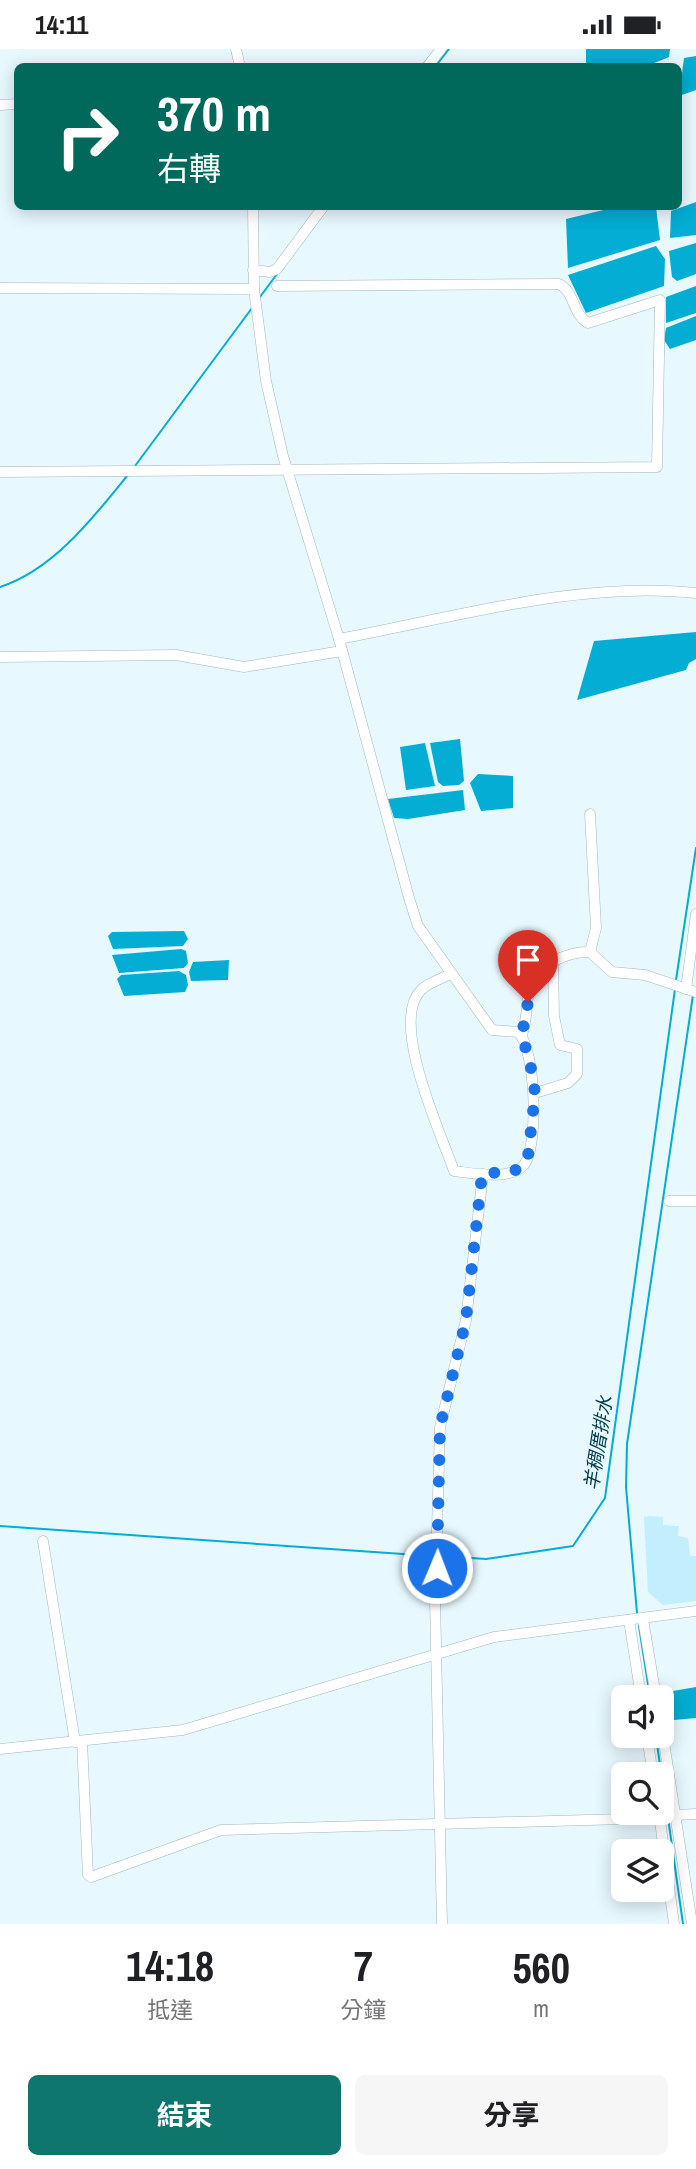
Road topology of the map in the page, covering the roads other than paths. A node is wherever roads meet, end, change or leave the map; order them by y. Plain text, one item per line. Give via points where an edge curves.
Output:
1 (441, 49) edge
2 (430, 63) edge
3 (253, 210) edge
4 (321, 210) edge
5 (253, 270) junction
6 (277, 286) dead end
7 (0, 288) edge
8 (254, 292) junction
9 (287, 470) junction
10 (0, 472) edge
11 (696, 593) edge
12 (339, 639) junction
13 (342, 651) junction
14 (0, 657) edge
15 (590, 814) dead end
16 (696, 914) edge
17 (590, 952) junction
18 (554, 963) junction
19 (450, 974) junction
20 (691, 990) edge
21 (522, 1034) junction
22 (535, 1093) junction
23 (482, 1174) junction
24 (669, 1201) dead end
25 (696, 1201) edge
26 (43, 1541) dead end
27 (696, 1611) edge
28 (636, 1619) junction
29 (438, 1653) junction
30 (640, 1685) edge
31 (653, 1685) edge
32 (78, 1741) junction
33 (665, 1748) edge
34 (0, 1749) edge
35 (696, 1814) edge
36 (676, 1815) junction
37 (611, 1817) edge
38 (440, 1822) junction
39 (660, 1825) edge
40 (442, 1924) edge
41 (674, 1924) edge
42 (691, 1924) edge

1 - 2 street
3 - 5 street
4 - 5 street via 277,268
5 - 8 street
6 - 9 street via 559,284 588,323 655,300 662,305 657,467
7 - 8 street
8 - 9 street via 265,381
9 - 10 street
9 - 12 street
11 - 12 street via 660,589 568,597
12 - 13 street
13 - 14 street via 244,667 184,655
13 - 19 street via 418,926
15 - 17 street via 596,928
16 - 20 street
17 - 18 street via 575,952
17 - 20 street via 612,971 645,975
18 - 21 street via 531,982
18 - 22 street via 555,1026 560,1045 576,1046 577,1074 568,1083
19 - 21 street via 492,1030
19 - 23 street via 422,989 410,1019 418,1068 454,1171
21 - 22 street
22 - 23 street via 523,1165 514,1171
23 - 29 street via 466,1320 440,1427
24 - 25 street
26 - 32 street
27 - 28 street
28 - 29 street via 494,1637
28 - 30 street
28 - 31 street
29 - 32 street via 199,1727
29 - 38 street
32 - 34 street
32 - 38 street via 91,1877 221,1830
33 - 36 street
35 - 36 street
36 - 42 street
37 - 38 street
38 - 40 street
39 - 41 street

